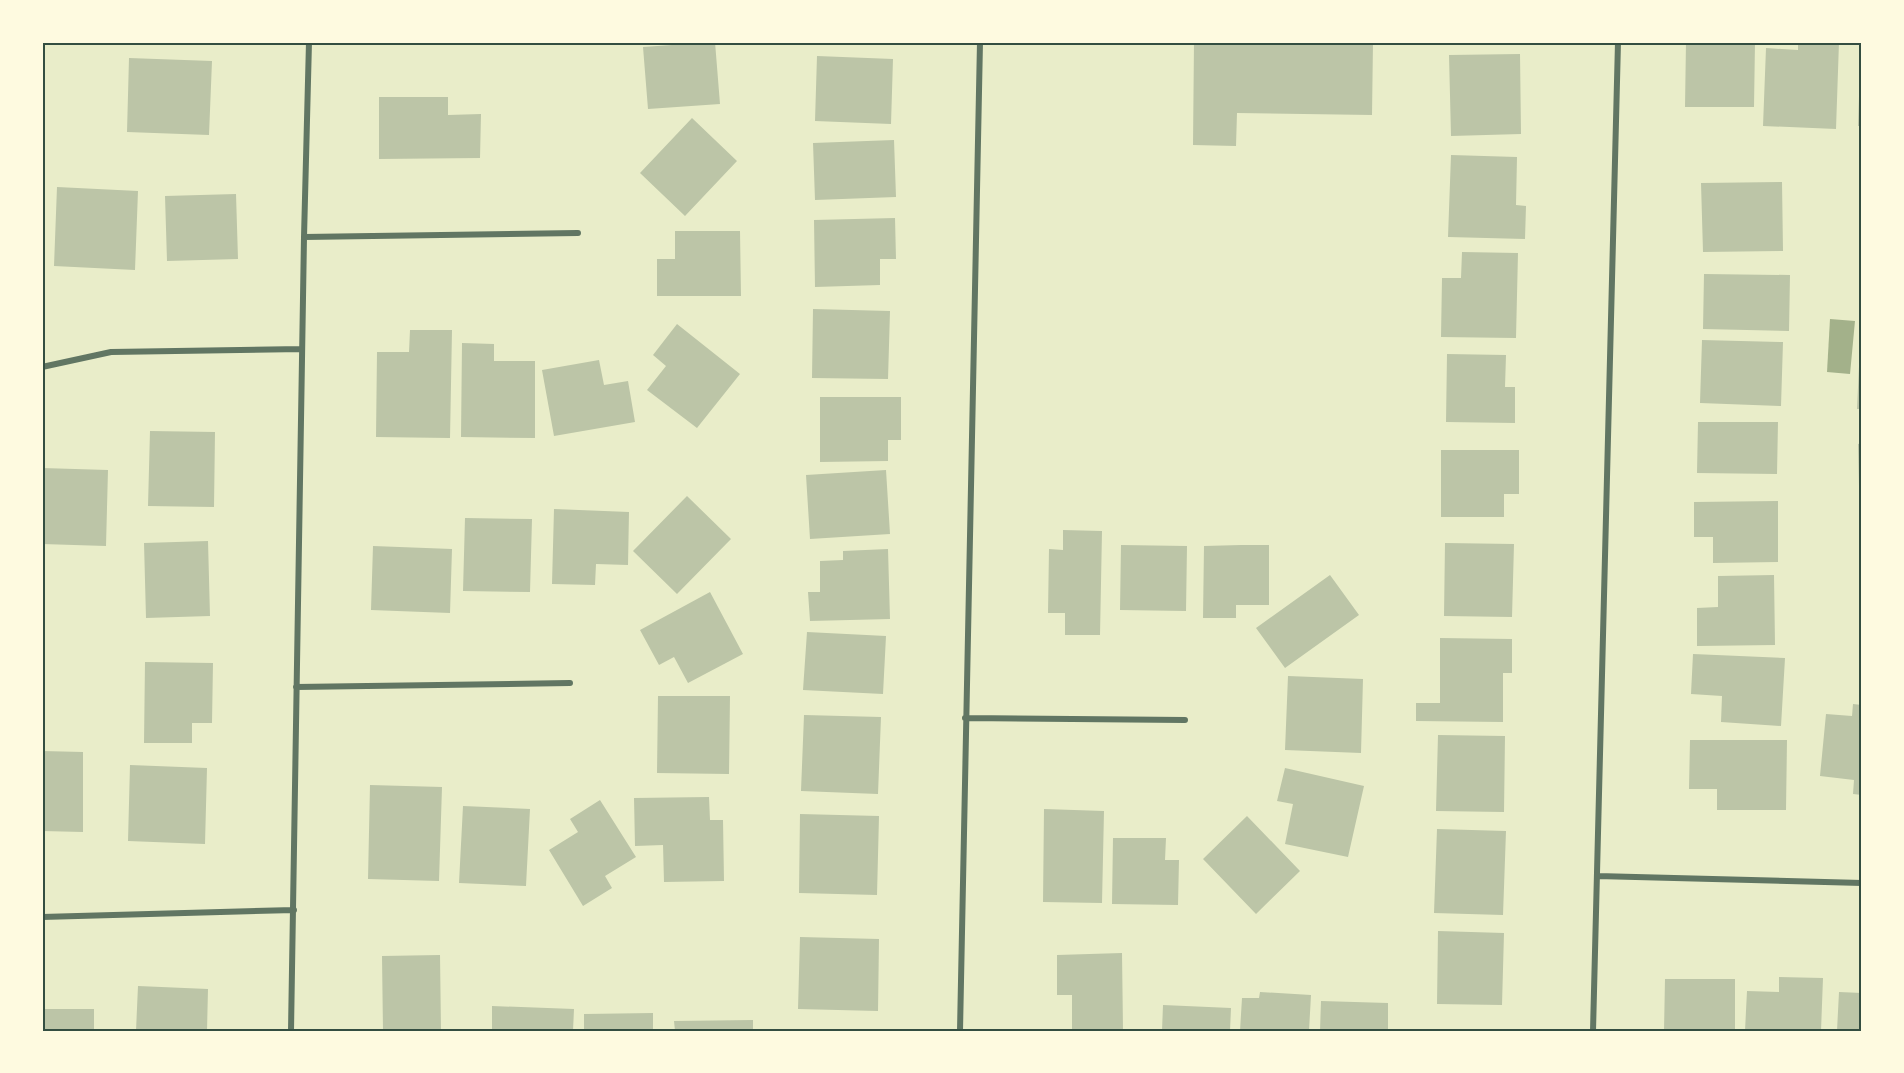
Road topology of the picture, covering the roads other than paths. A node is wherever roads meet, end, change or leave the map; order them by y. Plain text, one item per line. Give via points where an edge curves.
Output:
1 (309, 42) edge
2 (980, 42) edge
3 (1618, 42) edge
4 (578, 232) dead end
5 (304, 237) junction
6 (302, 349) junction
7 (42, 367) edge
8 (570, 683) dead end
9 (296, 687) junction
10 (965, 718) junction
11 (1185, 720) dead end
12 (1597, 876) junction
13 (1862, 883) edge
14 (294, 910) junction
15 (42, 917) edge
16 (291, 1031) edge
17 (960, 1031) edge
18 (1593, 1031) edge

1 - 5 street
2 - 10 street
3 - 12 street
4 - 5 street
5 - 6 street
6 - 7 street via 111,352
6 - 9 street
8 - 9 street
9 - 14 street
10 - 11 street
10 - 17 street
12 - 13 street
12 - 18 street
14 - 15 street
14 - 16 street

